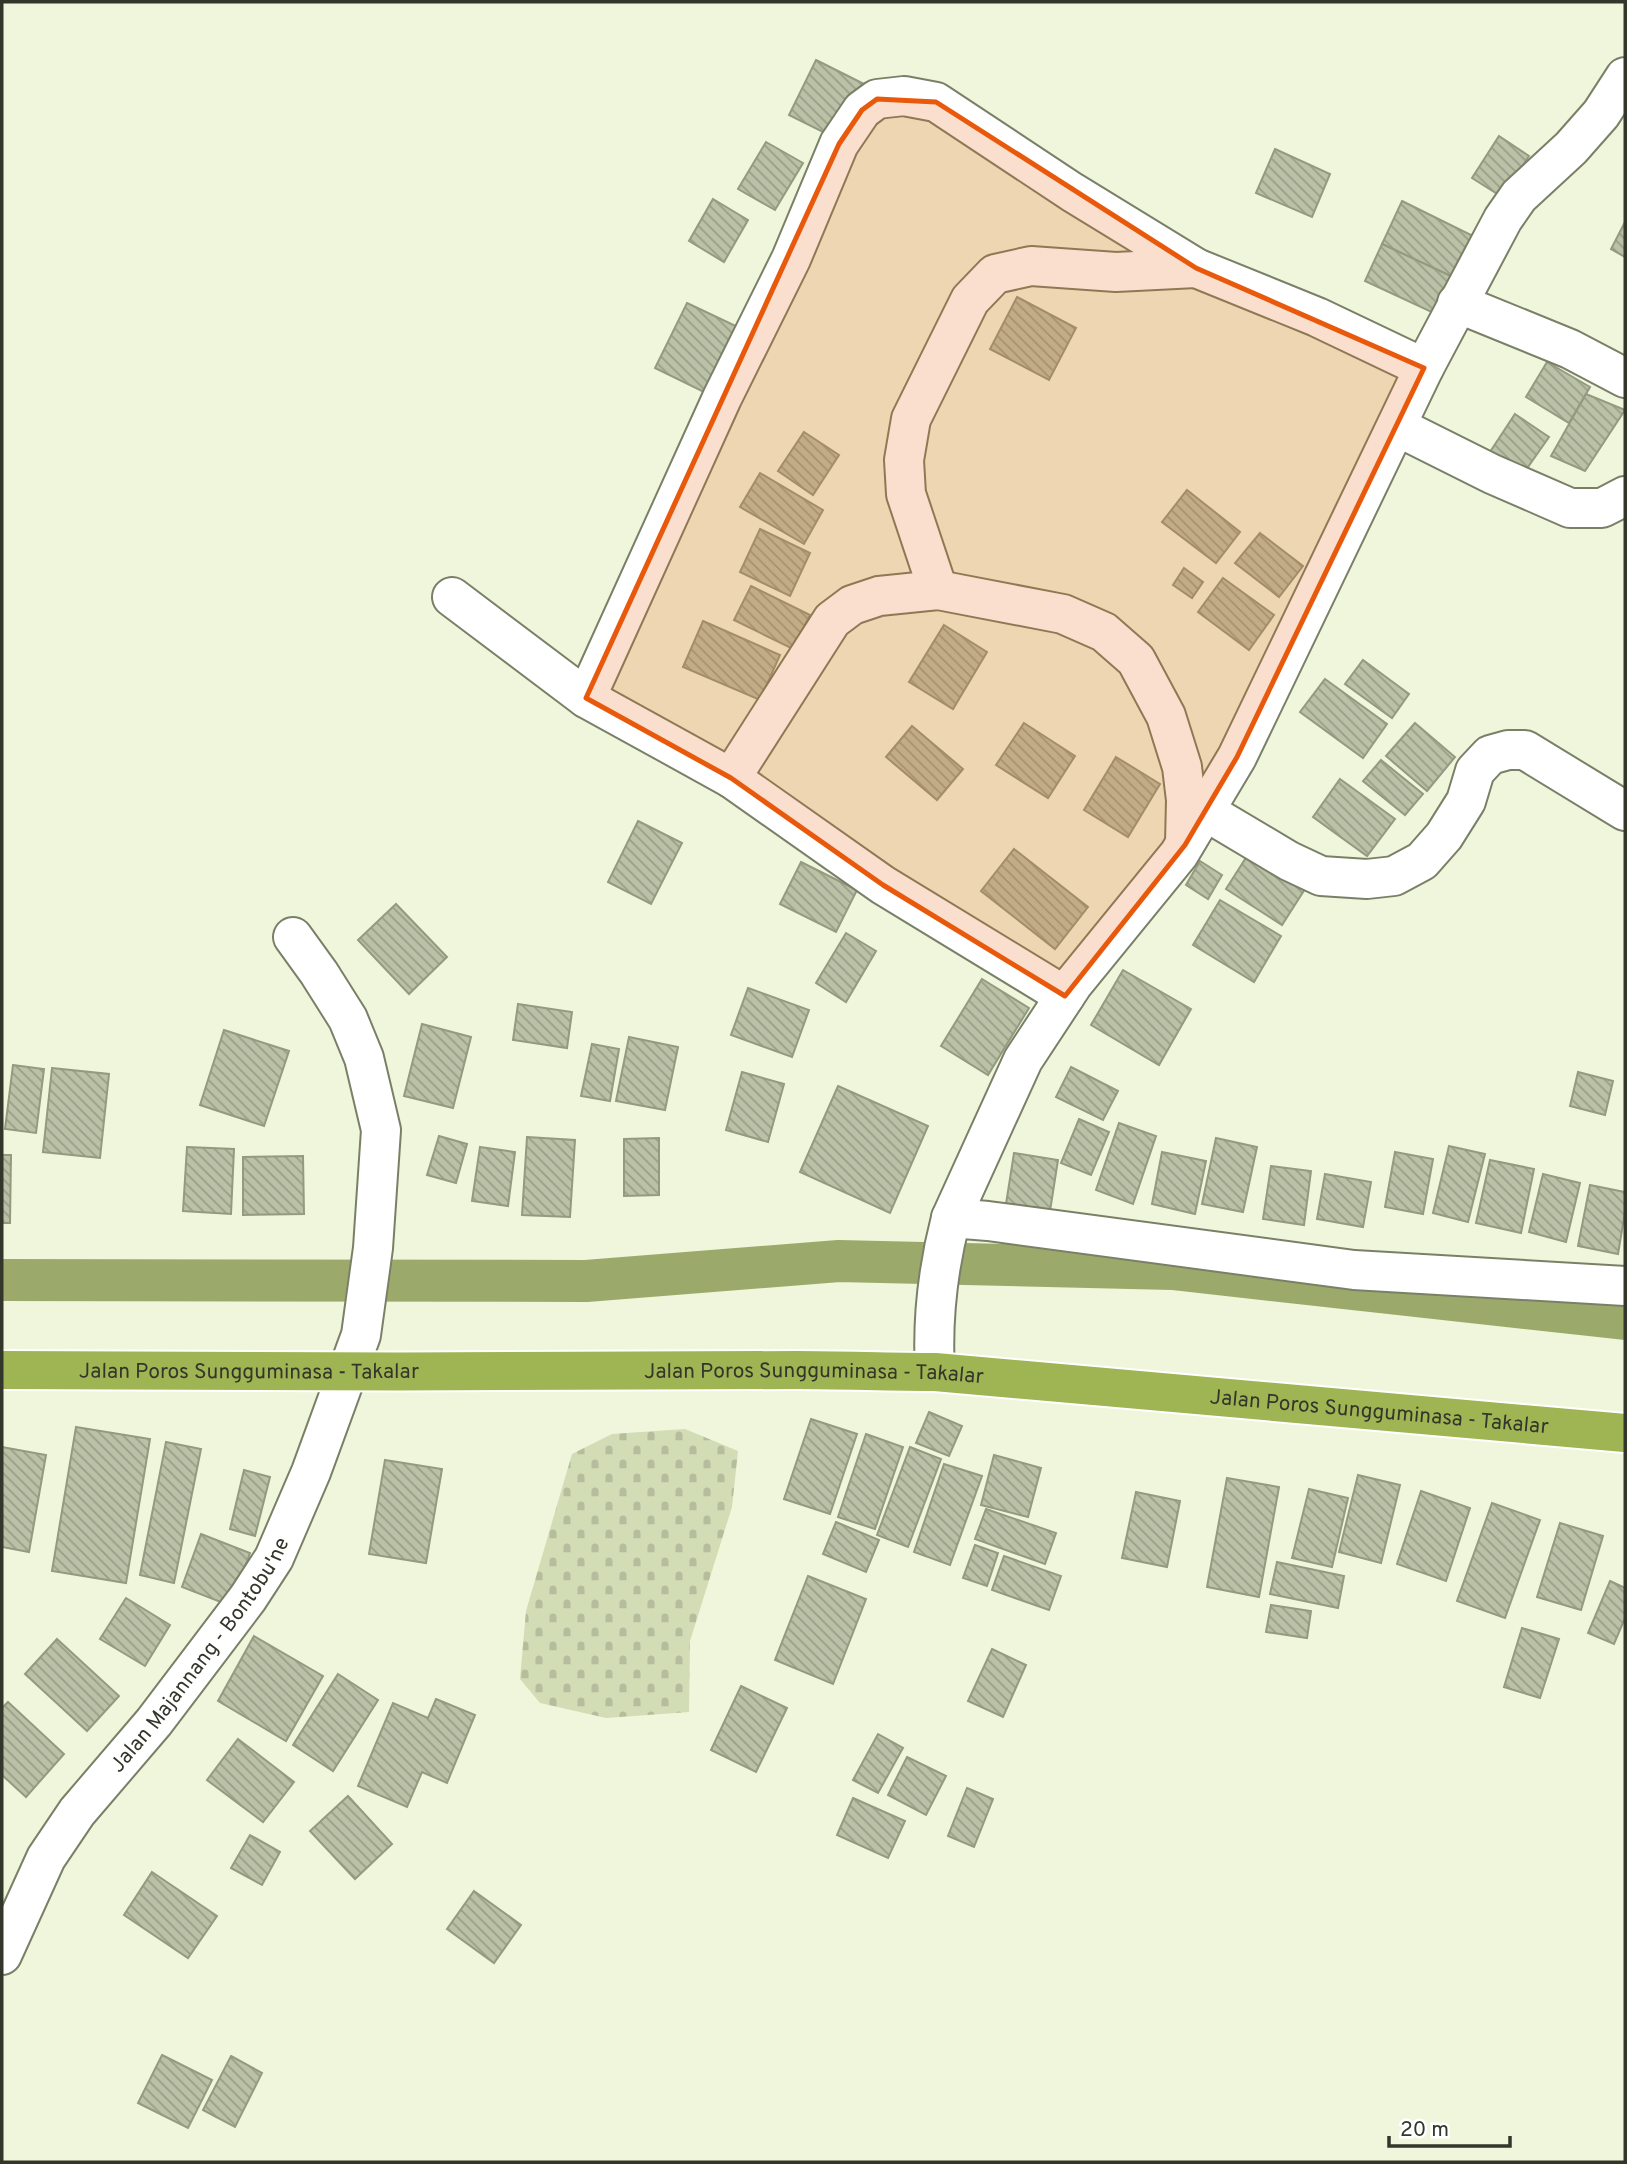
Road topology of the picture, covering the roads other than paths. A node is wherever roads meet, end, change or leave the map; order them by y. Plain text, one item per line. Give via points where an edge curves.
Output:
1 (1625, 77) edge
2 (1196, 268) junction
3 (1457, 303) junction
4 (1424, 368) junction
5 (1625, 378) edge
6 (1398, 427) junction
7 (1625, 496) edge
8 (939, 590) junction
9 (452, 597) dead end
10 (586, 698) junction
11 (732, 778) junction
12 (1205, 811) junction
13 (1625, 811) edge
14 (1185, 845) junction
15 (293, 937) dead end
16 (1065, 996) junction
17 (948, 1231) junction
18 (1625, 1286) edge
19 (2, 1370) edge
20 (348, 1370) junction
21 (935, 1371) junction
22 (1625, 1433) edge
23 (2, 1955) edge

1 - 3 street via 1571,148 1519,196
2 - 4 street via 1317,317
2 - 8 street via 1116,272 1031,266 995,274 970,300 911,419 904,460 906,494
2 - 10 street via 936,102 904,96 877,99 862,110 839,144 791,260 722,398
3 - 4 street
3 - 5 street via 1570,349
4 - 6 street
6 - 7 street via 1570,508 1602,508
6 - 12 street via 1237,757
8 - 11 street via 879,596 852,605 832,620
8 - 14 street via 1063,614 1104,632 1136,660 1166,716 1182,766
9 - 10 street
10 - 11 street
11 - 16 street via 883,885
12 - 13 street via 1321,876 1367,879 1394,876 1422,861 1466,801 1475,771 1490,755 1508,750 1525,750
12 - 14 street
14 - 16 street
15 - 20 street, Jalan Majannang - Bontobu'ne via 348,1019 364,1058 381,1130 373,1248 361,1335
16 - 17 street via 1023,1060
17 - 18 street via 988,1221 1354,1270
17 - 21 street via 933,1331
19 - 20 highway, Jalan Poros Sungguminasa - Takalar
20 - 21 highway, Jalan Poros Sungguminasa - Takalar
20 - 23 street, Jalan Majannang - Bontobu'ne via 274,1558 154,1722 77,1812 46,1858
21 - 22 highway, Jalan Poros Sungguminasa - Takalar

